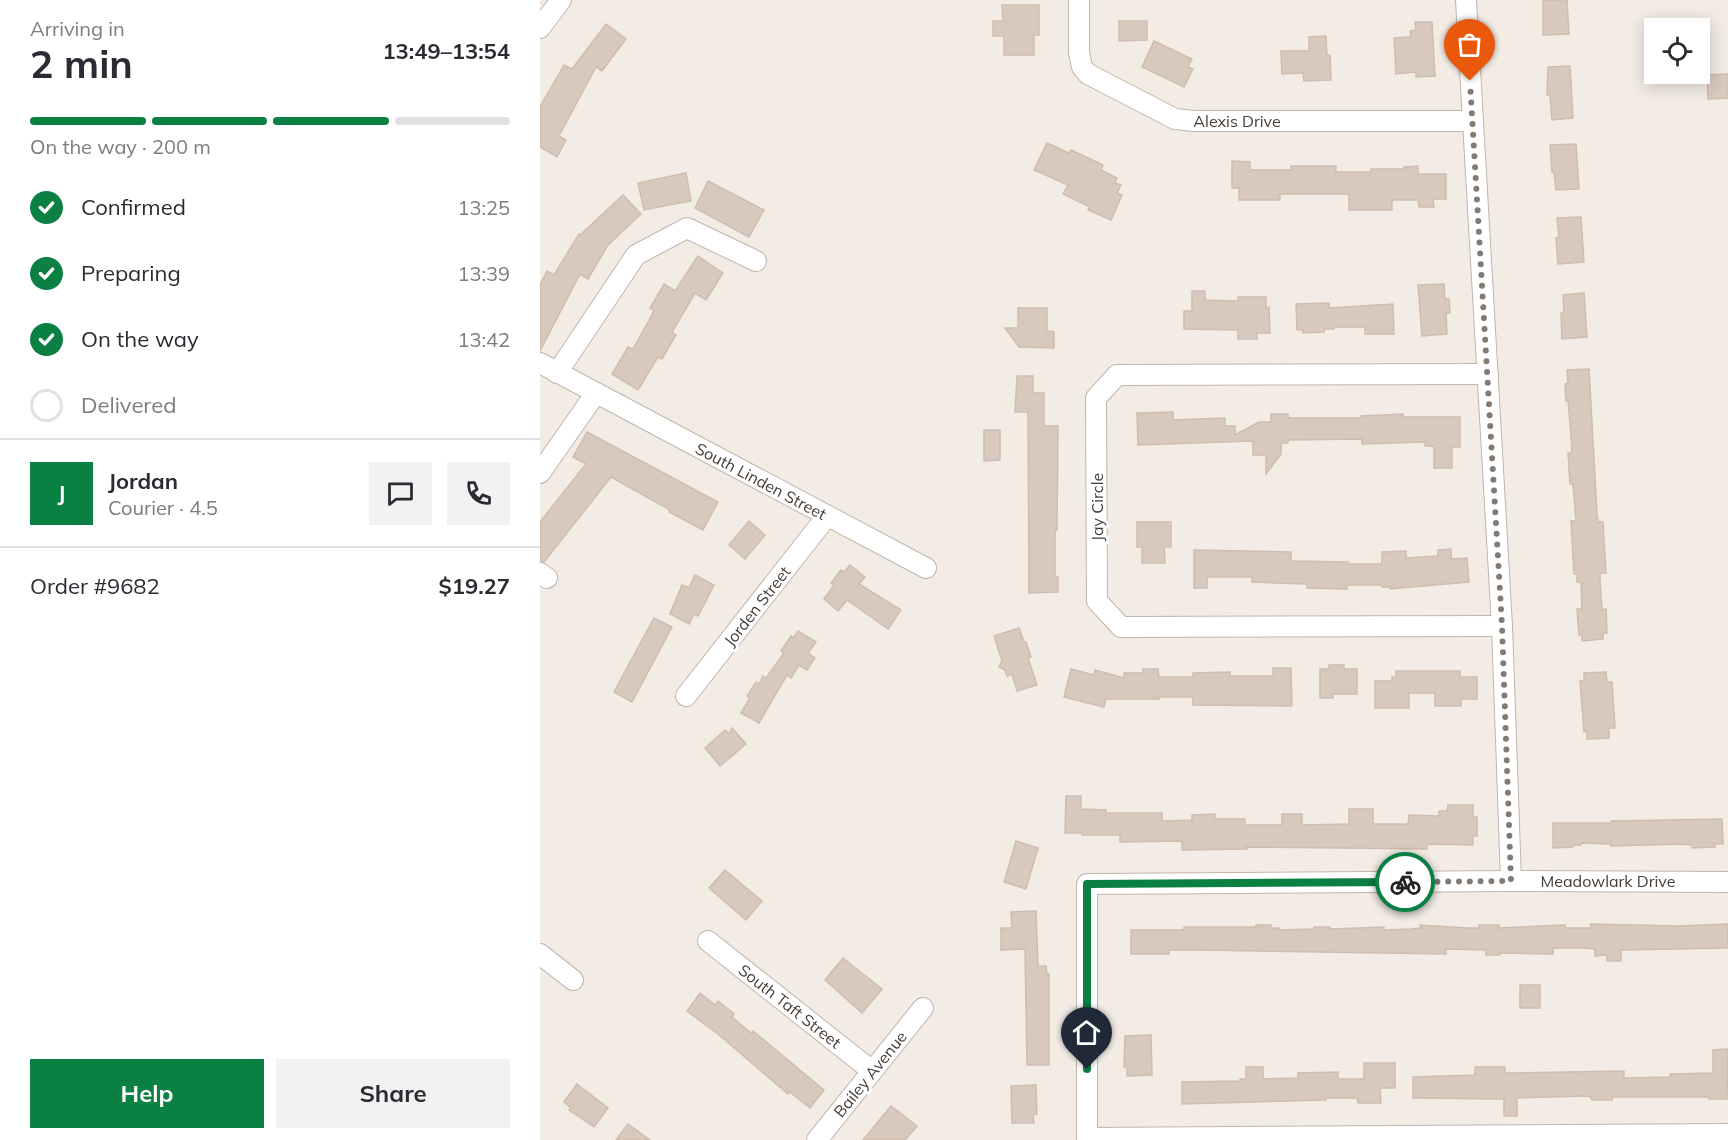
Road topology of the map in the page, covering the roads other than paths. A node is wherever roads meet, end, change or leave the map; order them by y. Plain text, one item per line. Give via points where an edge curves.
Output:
1 (561, 0) edge
2 (1079, 0) edge
3 (1466, 0) edge
4 (540, 28) edge
5 (1473, 121) junction
6 (756, 261) dead end
7 (540, 363) edge
8 (557, 373) junction
9 (1488, 374) junction
10 (596, 393) junction
11 (540, 473) edge
12 (827, 516) junction
13 (926, 568) dead end
14 (1502, 626) junction
15 (686, 696) dead end
16 (1511, 881) junction
17 (1728, 882) edge
18 (708, 941) dead end
19 (540, 954) edge
20 (573, 980) dead end
21 (923, 1008) dead end
22 (872, 1071) junction
23 (1728, 1134) edge
24 (817, 1140) edge

1 - 4 street
2 - 5 street, Alexis Drive via 1082,67 1093,78 1175,119
3 - 5 street
5 - 9 street
6 - 8 street via 687,228 636,255
7 - 8 street, South Linden Street
8 - 10 street, South Linden Street
9 - 14 street
9 - 14 street, Jay Circle via 1117,375 1096,398 1097,601 1121,627
10 - 11 street
10 - 12 street, South Linden Street
12 - 13 street, South Linden Street
12 - 15 street, Jorden Street
14 - 16 street
16 - 17 street, Meadowlark Drive
16 - 23 street, Meadowlark Drive via 1087,884 1087,1138
18 - 22 street, South Taft Street
19 - 20 street
21 - 22 street, Bailey Avenue
22 - 24 street, Bailey Avenue

